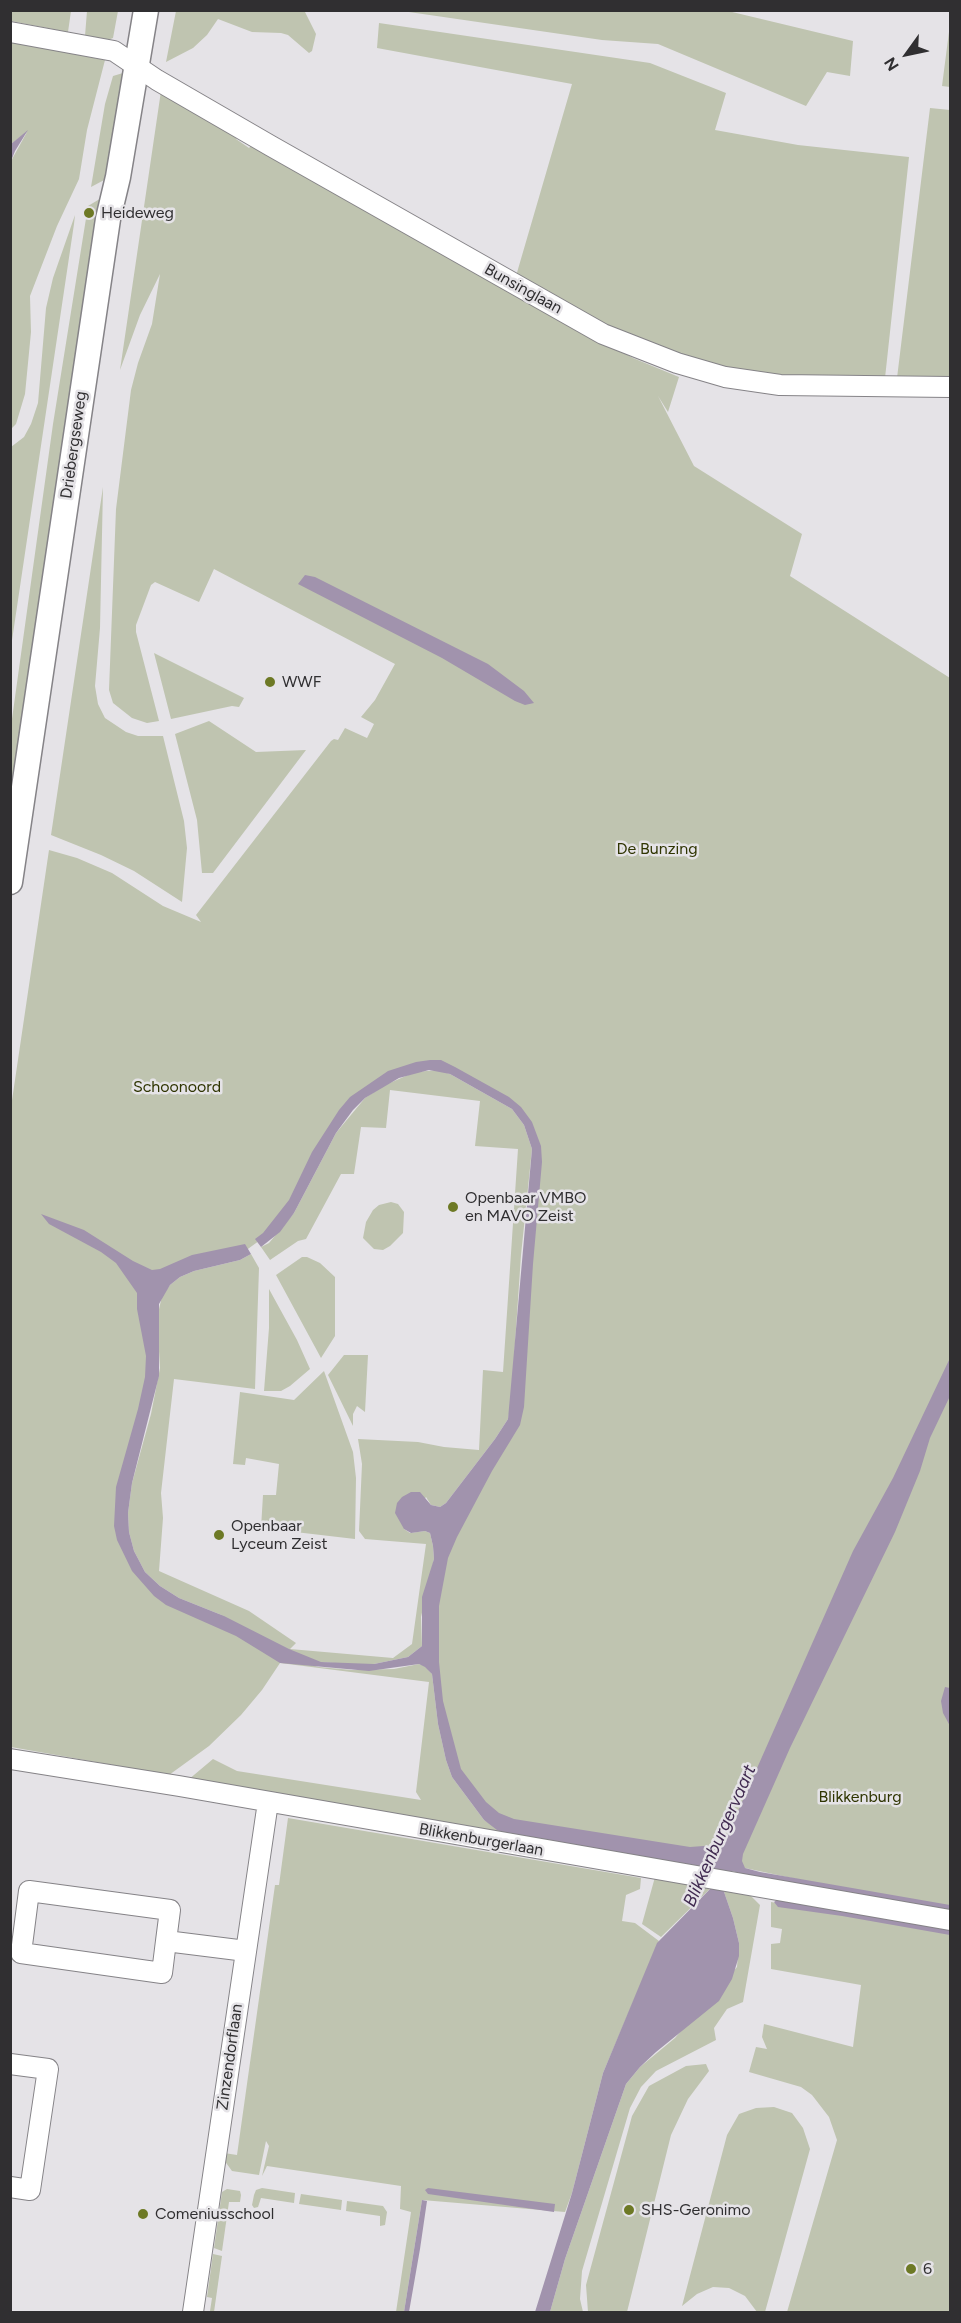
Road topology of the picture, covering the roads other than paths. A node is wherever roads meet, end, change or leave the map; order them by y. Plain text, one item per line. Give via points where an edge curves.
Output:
1 (146, 10) edge
2 (10, 32) edge
3 (135, 66) junction
4 (951, 387) edge
5 (10, 882) edge
6 (10, 1759) edge
7 (268, 1802) junction
8 (951, 1920) edge
9 (166, 1941) junction
10 (246, 1951) junction
11 (10, 2064) edge
12 (10, 2187) edge
13 (193, 2313) edge

1 - 3 main road, Driebergseweg
2 - 3 street via 114,51
3 - 4 street, Bunsinglaan via 603,334 725,377 780,384
3 - 5 main road, Driebergseweg via 108,219
6 - 7 street, Blikkenburgerlaan
7 - 8 street, Blikkenburgerlaan
7 - 10 street, Zinzendorflaan
9 - 9 street via 162,1973 21,1953 29,1891 170,1910
9 - 10 street
10 - 13 street, Zinzendorflaan
11 - 12 street via 48,2069 30,2190

